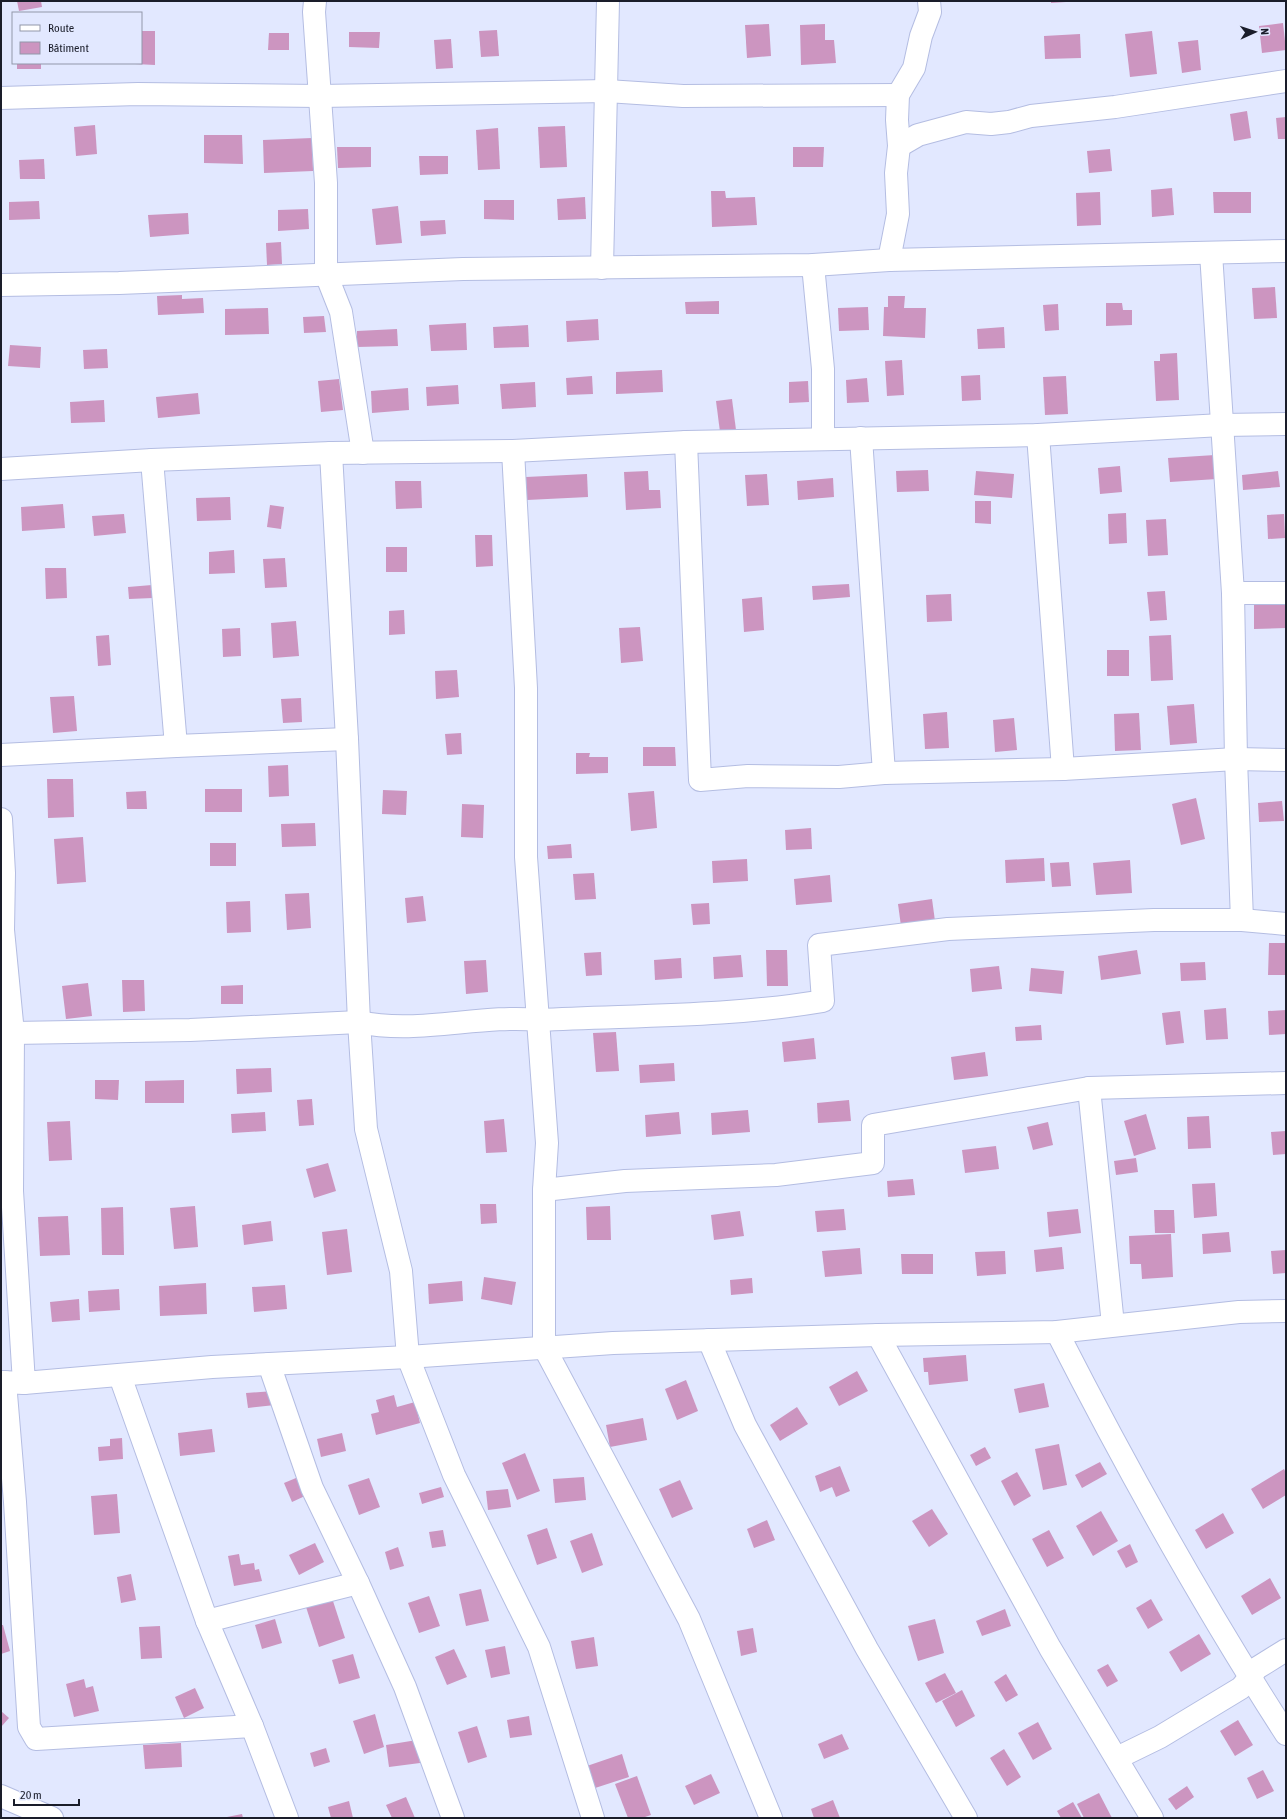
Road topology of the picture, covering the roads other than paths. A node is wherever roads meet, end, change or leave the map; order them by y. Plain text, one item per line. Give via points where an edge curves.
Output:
1 (315, 1) edge
2 (608, 1) edge
3 (929, 1) edge
4 (1286, 81) edge
5 (607, 91) junction
6 (898, 94) junction
7 (320, 96) junction
8 (1, 98) edge
9 (898, 146) junction
10 (1286, 251) edge
11 (1211, 253) junction
12 (889, 260) junction
13 (813, 265) junction
14 (602, 268) junction
15 (326, 274) junction
16 (1, 285) edge
17 (1286, 424) edge
18 (1222, 425) junction
19 (1038, 435) junction
20 (861, 438) junction
21 (823, 439) junction
22 (686, 442) junction
23 (513, 451) junction
24 (331, 453) junction
25 (363, 453) junction
26 (152, 460) junction
27 (1, 469) edge
28 (1234, 593) junction
29 (1286, 593) edge
30 (347, 740) junction
31 (176, 746) junction
32 (1, 755) edge
33 (1236, 760) junction
34 (1286, 760) edge
35 (1063, 769) junction
36 (884, 773) junction
37 (1, 819) edge
38 (1242, 920) junction
39 (1286, 924) edge
40 (539, 1020) junction
41 (359, 1022) junction
42 (13, 1034) junction
43 (1286, 1083) edge
44 (1089, 1088) junction
45 (544, 1190) junction
46 (1286, 1311) edge
47 (1113, 1325) junction
48 (1057, 1332) junction
49 (878, 1334) junction
50 (709, 1340) junction
51 (544, 1347) junction
52 (408, 1357) junction
53 (269, 1364) junction
54 (120, 1376) junction
55 (10, 1382) edge
56 (358, 1583) junction
57 (207, 1621) junction
58 (1286, 1650) edge
59 (1249, 1676) junction
60 (252, 1726) junction
61 (1286, 1734) edge
62 (1117, 1758) junction
63 (1, 1796) edge
64 (52, 1818) edge
65 (287, 1818) edge
66 (453, 1818) edge
67 (593, 1818) edge
68 (771, 1818) edge
69 (966, 1818) edge
70 (1152, 1818) edge

1 - 7 street
2 - 5 street
3 - 6 street via 930,12 921,36 914,68
4 - 9 street via 1116,108 1031,116 1009,122 966,122 918,135
5 - 6 street via 683,96
5 - 7 street
5 - 14 street
6 - 9 street
7 - 8 street via 138,94
7 - 15 street via 326,183
9 - 12 street via 898,214
10 - 11 street
11 - 12 street
11 - 18 street
12 - 13 street
13 - 14 street
13 - 21 street via 823,369
14 - 15 street via 463,269
15 - 16 street
15 - 25 street via 341,312
17 - 18 street
18 - 19 street
18 - 28 street
19 - 20 street
19 - 35 street
20 - 21 street
20 - 36 street
21 - 22 street
22 - 23 street
22 - 36 street via 700,780 748,776 839,777
23 - 25 street
23 - 40 street via 526,688 526,856
24 - 25 street
24 - 26 street
24 - 30 street
26 - 27 street
26 - 31 street
28 - 29 street
28 - 33 street
30 - 31 street
30 - 41 street
31 - 32 street
33 - 34 street
33 - 35 street
33 - 38 street
35 - 36 street
37 - 42 street via 4,873 3,930
38 - 39 street
38 - 40 street via 1154,920 948,929 819,945 823,1001 719,1014
40 - 41 street via 521,1018 376,1026
40 - 45 street via 547,1143
41 - 42 street via 190,1030
41 - 52 street via 366,1129 401,1271
42 - 55 street
43 - 44 street
44 - 45 street via 873,1125 873,1163 776,1175 625,1181
44 - 47 street
45 - 51 street
46 - 47 street via 1239,1312
47 - 48 street
48 - 49 street
48 - 59 street via 1114,1442
49 - 50 street
49 - 62 street via 1050,1648
50 - 51 street
50 - 69 street via 749,1432 867,1649
51 - 52 street
51 - 68 street via 689,1620
52 - 53 street
52 - 67 street via 454,1475 539,1647
53 - 54 street via 212,1366
53 - 56 street via 312,1488
54 - 55 street
54 - 57 street
55 - 60 street via 30,1728 36,1739
56 - 57 street
56 - 66 street via 404,1687
57 - 60 street
58 - 59 street
59 - 61 street
59 - 62 street via 1241,1688 1160,1737
60 - 65 street
62 - 70 street
63 - 64 street

